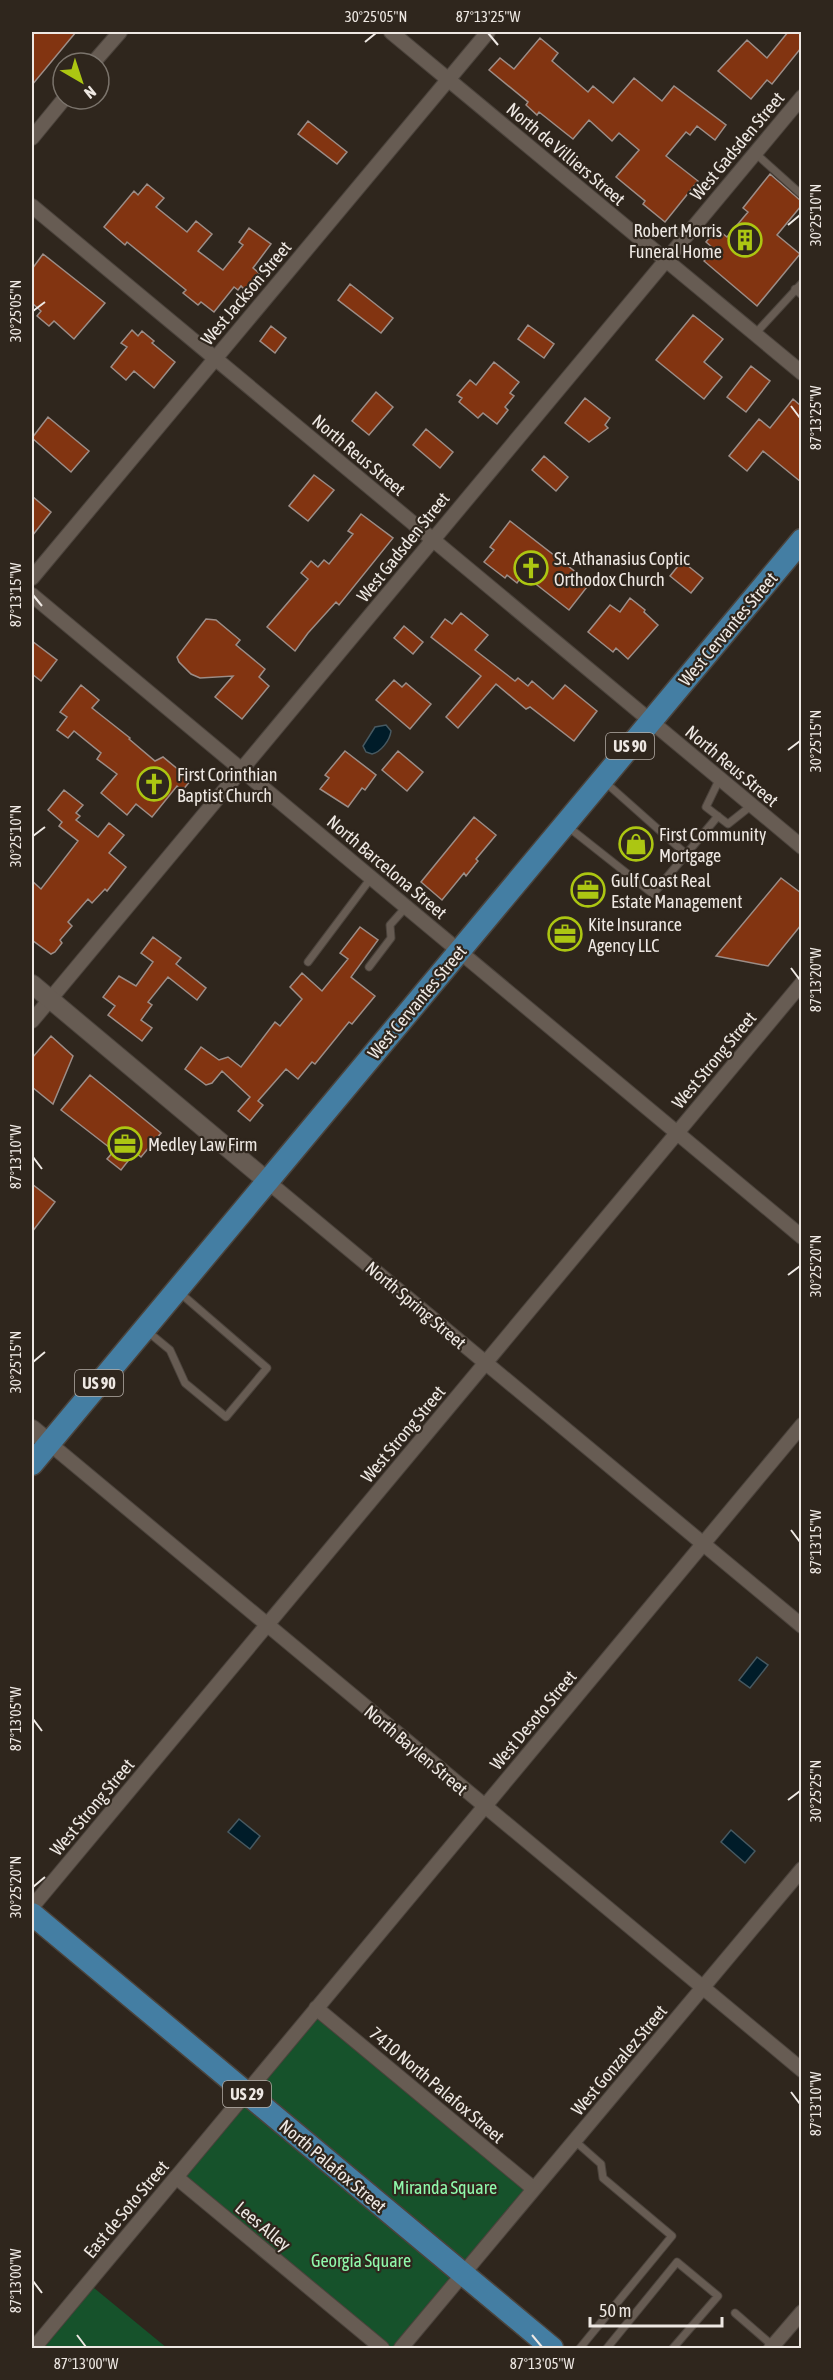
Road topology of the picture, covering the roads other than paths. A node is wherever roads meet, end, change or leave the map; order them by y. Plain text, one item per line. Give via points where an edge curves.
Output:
1 (120, 32) edge
2 (394, 32) edge
3 (488, 32) edge
4 (103, 51) edge
5 (448, 79) junction
6 (801, 97) edge
7 (53, 111) edge
8 (32, 138) edge
9 (755, 153) junction
10 (801, 195) edge
11 (32, 206) edge
12 (665, 260) junction
13 (801, 284) edge
14 (795, 289) junction
15 (801, 295) edge
16 (755, 334) junction
17 (215, 358) junction
18 (801, 373) edge
19 (434, 540) junction
20 (801, 540) edge
21 (32, 578) edge
22 (32, 595) edge
23 (651, 721) junction
24 (241, 769) junction
25 (720, 778) junction
26 (602, 780) junction
27 (752, 805) junction
28 (718, 816) junction
29 (565, 824) junction
30 (801, 847) edge
31 (686, 854) junction
32 (371, 878) junction
33 (406, 907) junction
34 (459, 951) junction
35 (308, 962) dead end
36 (369, 967) dead end
37 (801, 983) edge
38 (32, 984) edge
39 (50, 999) junction
40 (32, 1021) edge
41 (677, 1133) junction
42 (267, 1181) junction
43 (801, 1237) edge
44 (177, 1290) junction
45 (145, 1329) junction
46 (486, 1363) junction
47 (801, 1425) edge
48 (32, 1429) edge
49 (49, 1443) junction
50 (32, 1464) edge
51 (702, 1544) junction
52 (267, 1625) junction
53 (801, 1626) edge
54 (485, 1807) junction
55 (801, 1869) edge
56 (32, 1908) edge
57 (32, 1914) edge
58 (703, 1988) junction
59 (316, 2008) junction
60 (801, 2070) edge
61 (246, 2093) junction
62 (574, 2141) junction
63 (176, 2176) junction
64 (534, 2189) junction
65 (463, 2274) junction
66 (801, 2312) edge
67 (735, 2313) dead end
68 (772, 2347) edge
69 (34, 2349) edge
70 (382, 2349) edge
71 (401, 2349) edge
72 (552, 2349) edge
73 (580, 2349) edge
74 (607, 2349) edge
75 (673, 2349) edge

1 - 4 street
2 - 5 street, North de Villiers Street
3 - 5 street, West Jackson Street
5 - 12 street, North de Villiers Street
5 - 17 street, West Jackson Street
6 - 9 street, West Gadsden Street
7 - 8 street
9 - 10 lane
9 - 12 street, West Gadsden Street
11 - 17 street, North Reus Street
12 - 16 street, North de Villiers Street
12 - 19 street, West Gadsden Street
13 - 14 lane
14 - 15 lane
14 - 16 lane
16 - 18 street, North de Villiers Street
17 - 19 street, North Reus Street
17 - 21 street, West Jackson Street
19 - 23 street, North Reus Street
19 - 24 street, West Gadsden Street
20 - 23 main road, West Cervantes Street / US 90
22 - 24 street, North Barcelona Street
23 - 25 street, North Reus Street
23 - 26 main road, West Cervantes Street / US 90
24 - 32 street, North Barcelona Street
24 - 39 street, West Gadsden Street
25 - 27 street, North Reus Street
25 - 28 lane via 706,807
26 - 29 main road, West Cervantes Street / US 90
26 - 31 lane
27 - 28 lane via 729,824
27 - 30 street, North Reus Street
28 - 31 lane
29 - 31 lane via 653,894
29 - 34 main road, West Cervantes Street / US 90
32 - 33 street, North Barcelona Street
32 - 35 lane
33 - 34 street, North Barcelona Street
33 - 36 lane via 390,925 391,938
34 - 41 street, North Barcelona Street
34 - 42 main road, West Cervantes Street / US 90
37 - 41 street, West Strong Street
38 - 39 street, North Spring Street
39 - 40 street, West Gadsden Street
39 - 42 street, North Spring Street
41 - 43 street, North Barcelona Street
41 - 46 street, West Strong Street
42 - 44 main road, West Cervantes Street / US 90
42 - 46 street, North Spring Street
44 - 45 main road, West Cervantes Street / US 90
44 - 45 lane via 267,1368 226,1417 185,1383 170,1350
45 - 49 main road, West Cervantes Street / US 90
46 - 51 street, North Spring Street
46 - 52 street, West Strong Street
47 - 51 street, West Desoto Street
48 - 49 street, North Baylen Street
49 - 50 main road, West Cervantes Street / US 90
49 - 52 street, North Baylen Street
51 - 53 street, North Spring Street
51 - 54 street, West Desoto Street
52 - 54 street, North Baylen Street
52 - 56 street, West Strong Street
54 - 58 street, North Baylen Street
54 - 59 street, West Desoto Street
55 - 58 street, West Gonzalez Street
57 - 61 main road, North Palafox Street / US 29
58 - 60 street, North Baylen Street
58 - 62 street, West Gonzalez Street
59 - 61 street, West Desoto Street
59 - 64 street, 7410 North Palafox Street
61 - 63 street, East de Soto Street
61 - 65 main road, North Palafox Street / US 29
62 - 64 street, West Gonzalez Street
62 - 73 lane via 601,2164 603,2178 672,2236
63 - 69 street, East de Soto Street
63 - 70 street, Lees Alley
64 - 65 street, West Gonzalez Street
65 - 71 street, West Gonzalez Street
65 - 72 main road, North Palafox Street / US 29
66 - 68 street
67 - 68 lane
74 - 75 lane via 677,2262 718,2296

